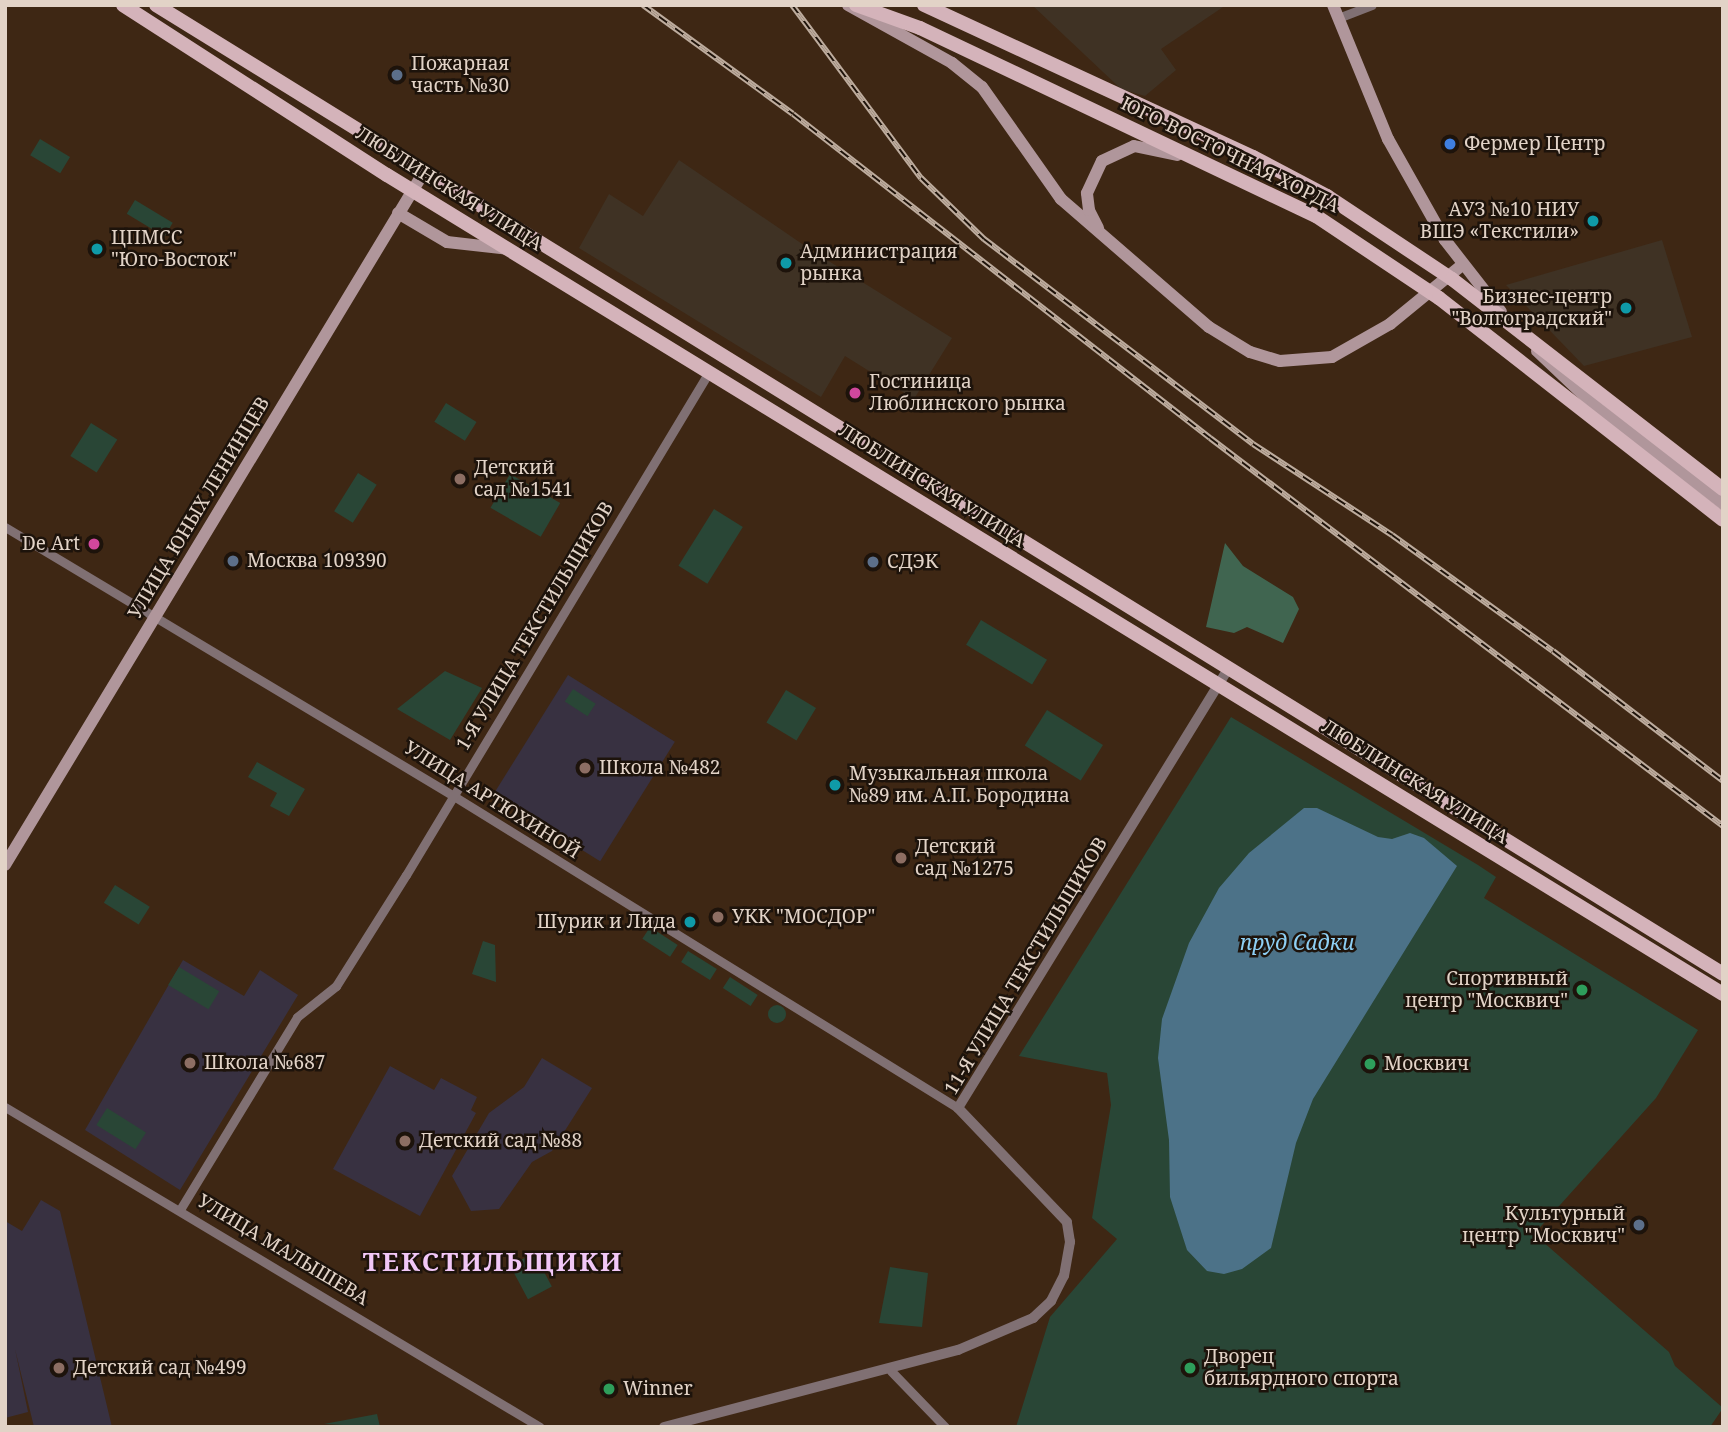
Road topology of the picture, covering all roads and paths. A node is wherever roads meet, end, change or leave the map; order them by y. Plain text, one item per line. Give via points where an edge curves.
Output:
1 (123, 5) edge
2 (156, 5) edge
3 (848, 5) edge
4 (856, 5) edge
5 (924, 5) edge
6 (1333, 5) edge
7 (1372, 5) edge
8 (1338, 18) junction
9 (425, 170) junction
10 (1233, 174) junction
11 (412, 190) junction
12 (398, 213) junction
13 (1115, 246) junction
14 (510, 249) junction
15 (1462, 265) junction
16 (709, 372) junction
17 (1723, 489) edge
18 (1723, 504) edge
19 (1723, 520) edge
20 (5, 527) edge
21 (157, 618) junction
22 (1228, 669) junction
23 (1219, 685) junction
24 (452, 795) junction
25 (5, 865) edge
26 (1723, 974) edge
27 (1723, 994) edge
28 (5, 1107) edge
29 (958, 1108) junction
30 (181, 1208) junction
31 (891, 1371) junction
32 (540, 1427) edge
33 (664, 1427) edge
34 (945, 1427) edge

1 - 11 main road, ЛЮБЛИНСКАЯ УЛИЦА
2 - 9 main road, ЛЮБЛИНСКАЯ УЛИЦА
3 - 13 main road via 952,62 982,87 1061,199
4 - 10 main road, ЮГО-ВОСТОЧНАЯ ХОРДА via 920,28
5 - 17 main road, ЮГО-ВОСТОЧНАЯ ХОРДА, bridge via 1253,157 1327,196 1473,295
6 - 8 main road
7 - 8 street
8 - 15 main road via 1388,139
9 - 11 main road, УЛИЦА ЮНЫХ ЛЕНИНЦЕВ
9 - 22 main road, ЛЮБЛИНСКАЯ УЛИЦА
10 - 13 main road via 1152,148 1134,146 1109,155 1092,176 1087,201 1096,226
10 - 19 main road, ЮГО-ВОСТОЧНАЯ ХОРДА, bridge via 1316,216 1438,298
11 - 12 main road, УЛИЦА ЮНЫХ ЛЕНИНЦЕВ
11 - 14 main road, ЛЮБЛИНСКАЯ УЛИЦА
12 - 14 main road via 447,242
12 - 21 main road, УЛИЦА ЮНЫХ ЛЕНИНЦЕВ
13 - 15 main road via 1230,343 1280,361 1332,357 1360,345
14 - 16 main road, ЛЮБЛИНСКАЯ УЛИЦА
15 - 18 main road via 1552,366
16 - 23 main road, ЛЮБЛИНСКАЯ УЛИЦА
16 - 24 street, 1-Я УЛИЦА ТЕКСТИЛЬЩИКОВ
20 - 21 street, УЛИЦА АРТЮХИНОЙ
21 - 24 street, УЛИЦА АРТЮХИНОЙ
21 - 25 main road, УЛИЦА ЮНЫХ ЛЕНИНЦЕВ
22 - 23 street, 11-Я УЛИЦА ТЕКСТИЛЬЩИКОВ
22 - 26 main road, ЛЮБЛИНСКАЯ УЛИЦА
23 - 27 main road, ЛЮБЛИНСКАЯ УЛИЦА
23 - 29 street, 11-Я УЛИЦА ТЕКСТИЛЬЩИКОВ
24 - 29 street, УЛИЦА АРТЮХИНОЙ
24 - 30 street, 1-Я УЛИЦА ТЕКСТИЛЬЩИКОВ via 336,986 297,1017
28 - 30 street, УЛИЦА МАЛЫШЕВА
29 - 31 street, 11-Я УЛИЦА ТЕКСТИЛЬЩИКОВ via 1067,1222 1070,1242 1064,1276 1051,1301 1033,1318 958,1350
30 - 32 street, УЛИЦА МАЛЫШЕВА
31 - 33 street, 11-Я УЛИЦА ТЕКСТИЛЬЩИКОВ
31 - 34 street

